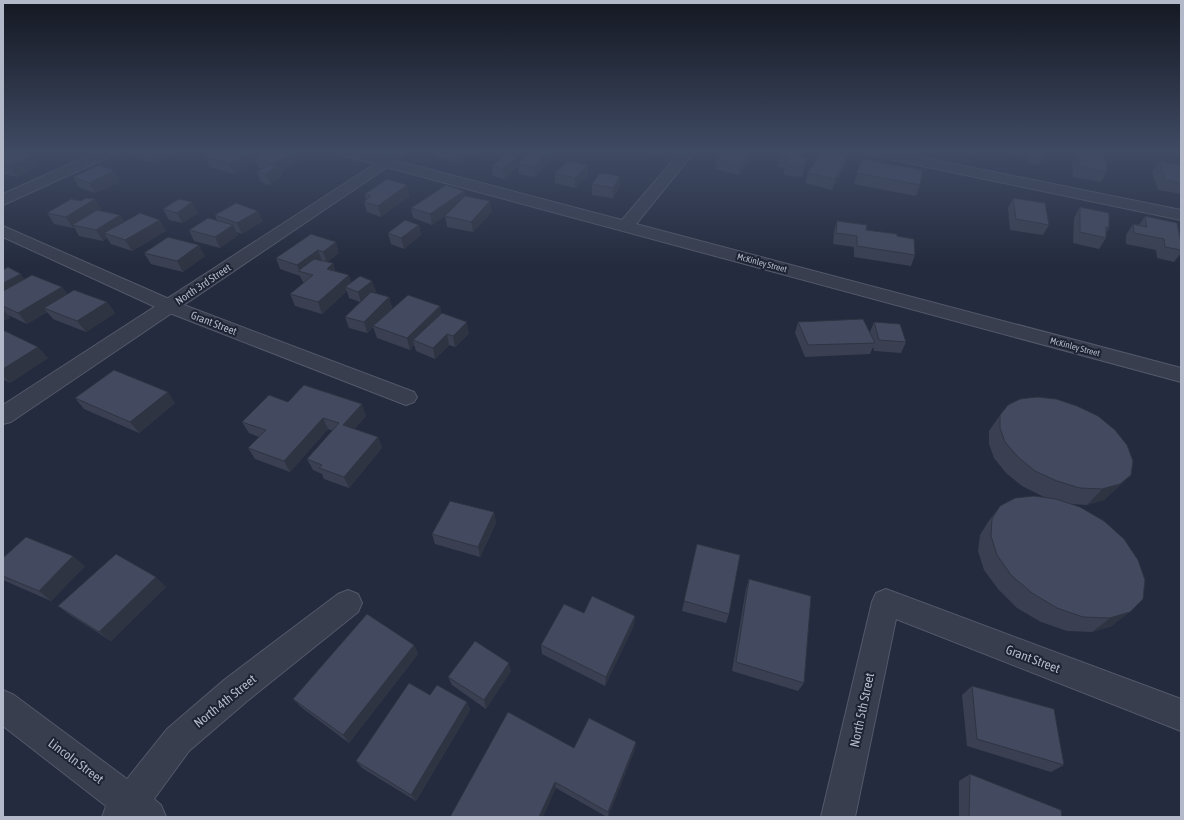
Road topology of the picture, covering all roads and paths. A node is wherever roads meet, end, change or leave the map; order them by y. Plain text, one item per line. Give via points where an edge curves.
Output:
1 (26, 189) edge
2 (345, 189) edge
3 (488, 189) edge
4 (656, 189) edge
5 (1056, 189) edge
6 (3, 200) edge
7 (1181, 215) edge
8 (626, 226) junction
9 (3, 232) edge
10 (169, 306) junction
11 (1181, 375) edge
12 (406, 397) dead end
13 (3, 416) edge
14 (886, 602) joint
15 (348, 603) dead end
16 (3, 706) edge
17 (1181, 715) edge
18 (133, 812) edge
19 (838, 817) edge

1 - 6 street
2 - 10 street, North 3rd Street
3 - 8 street, McKinley Street
4 - 8 street
5 - 7 street
8 - 11 street, McKinley Street
9 - 10 street, Grant Street
10 - 12 street, Grant Street
10 - 13 street, North 3rd Street
14 - 17 street, Grant Street
14 - 19 street, North 5th Street
15 - 18 street, North 4th Street via 235,691 178,740
16 - 18 street, Lincoln Street

